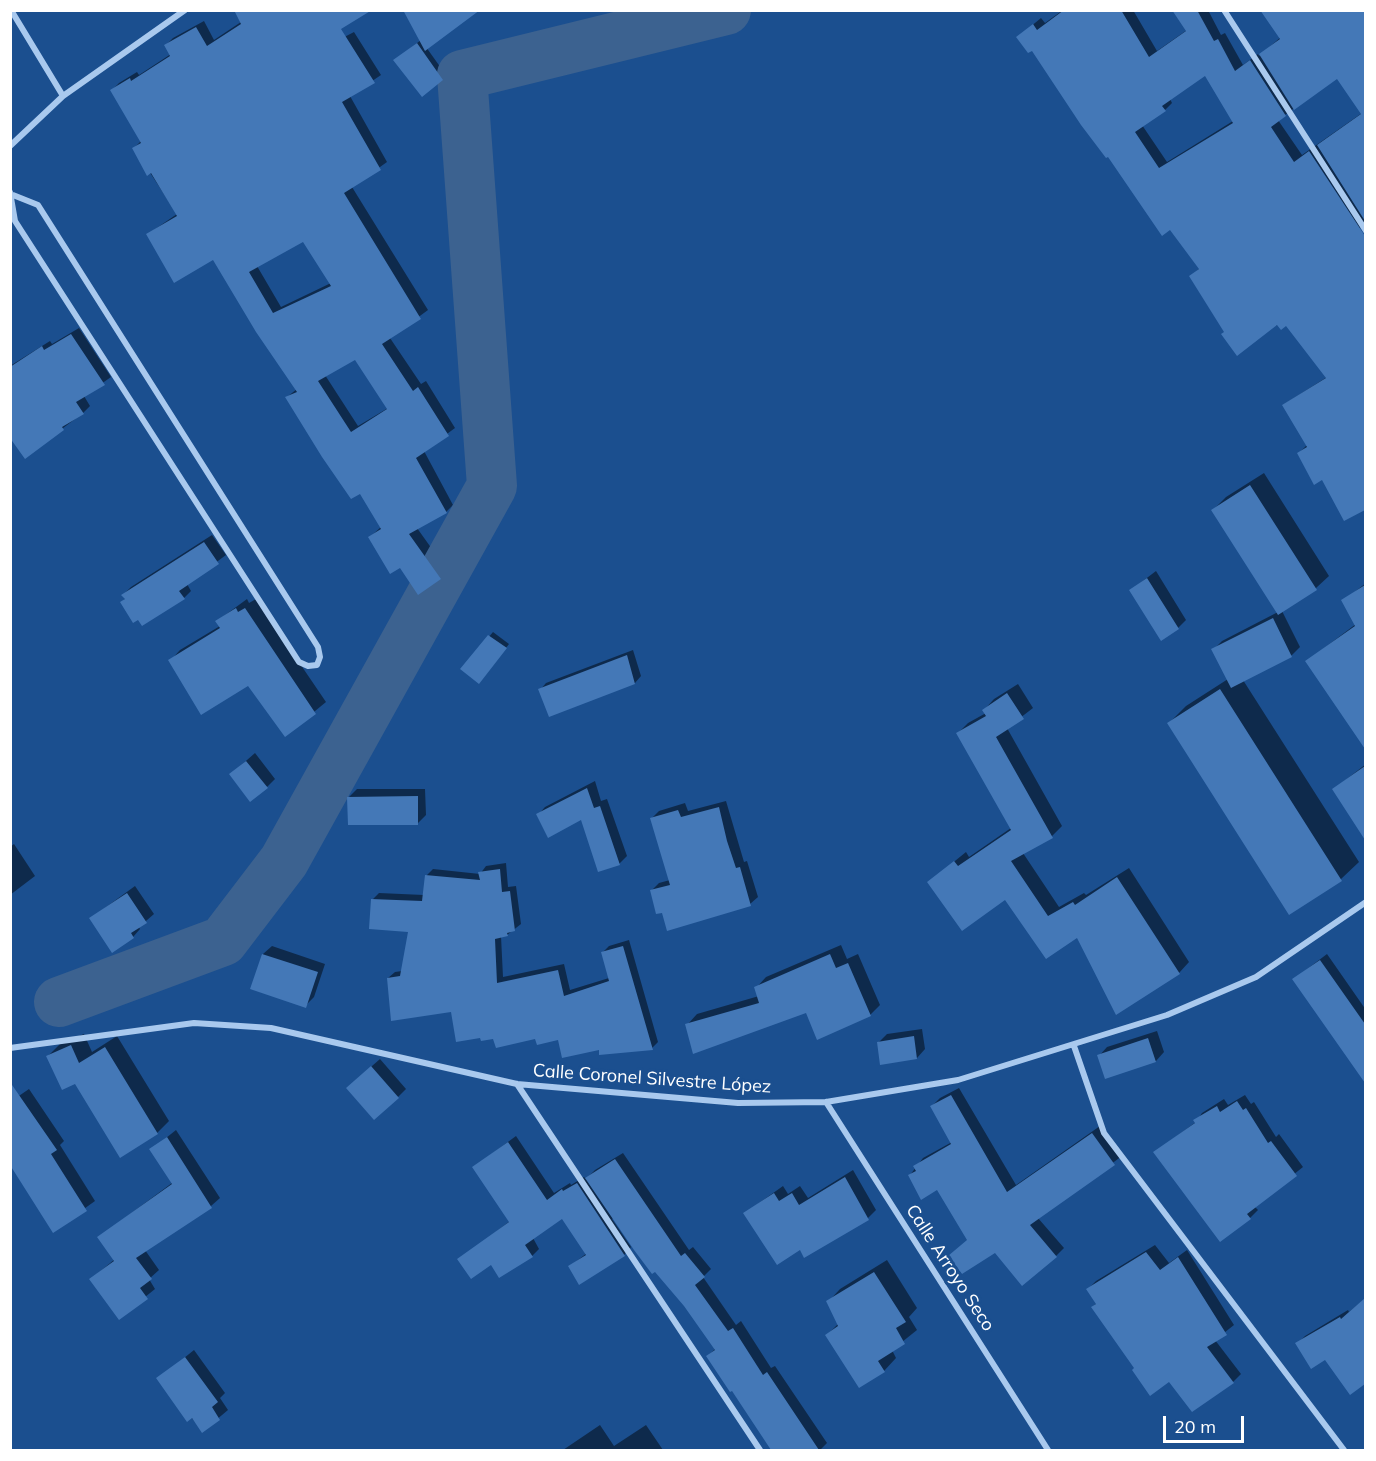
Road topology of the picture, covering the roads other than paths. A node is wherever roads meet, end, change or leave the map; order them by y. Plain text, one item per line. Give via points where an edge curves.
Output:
1 (11, 10) edge
2 (185, 10) edge
3 (1224, 10) edge
4 (63, 96) junction
5 (10, 146) edge
6 (12, 193) edge
7 (1365, 231) edge
8 (1365, 902) edge
9 (1074, 1046) junction
10 (10, 1048) edge
11 (517, 1084) junction
12 (826, 1102) junction
13 (760, 1450) edge
14 (1048, 1450) edge
15 (1344, 1450) edge

1 - 4 street
2 - 4 street
3 - 7 street
4 - 5 street
6 - 6 street via 15,220 299,662 317,665 318,647 38,205
8 - 9 street, Calle Coronel Silvestre López via 1257,977 1167,1015
9 - 12 street, Calle Coronel Silvestre López via 958,1080
9 - 15 street via 1104,1133
10 - 11 street, Calle Coronel Silvestre López via 194,1023 292,1033
11 - 12 street, Calle Coronel Silvestre López via 738,1103
11 - 13 street
12 - 14 street, Calle Arroyo Seco

